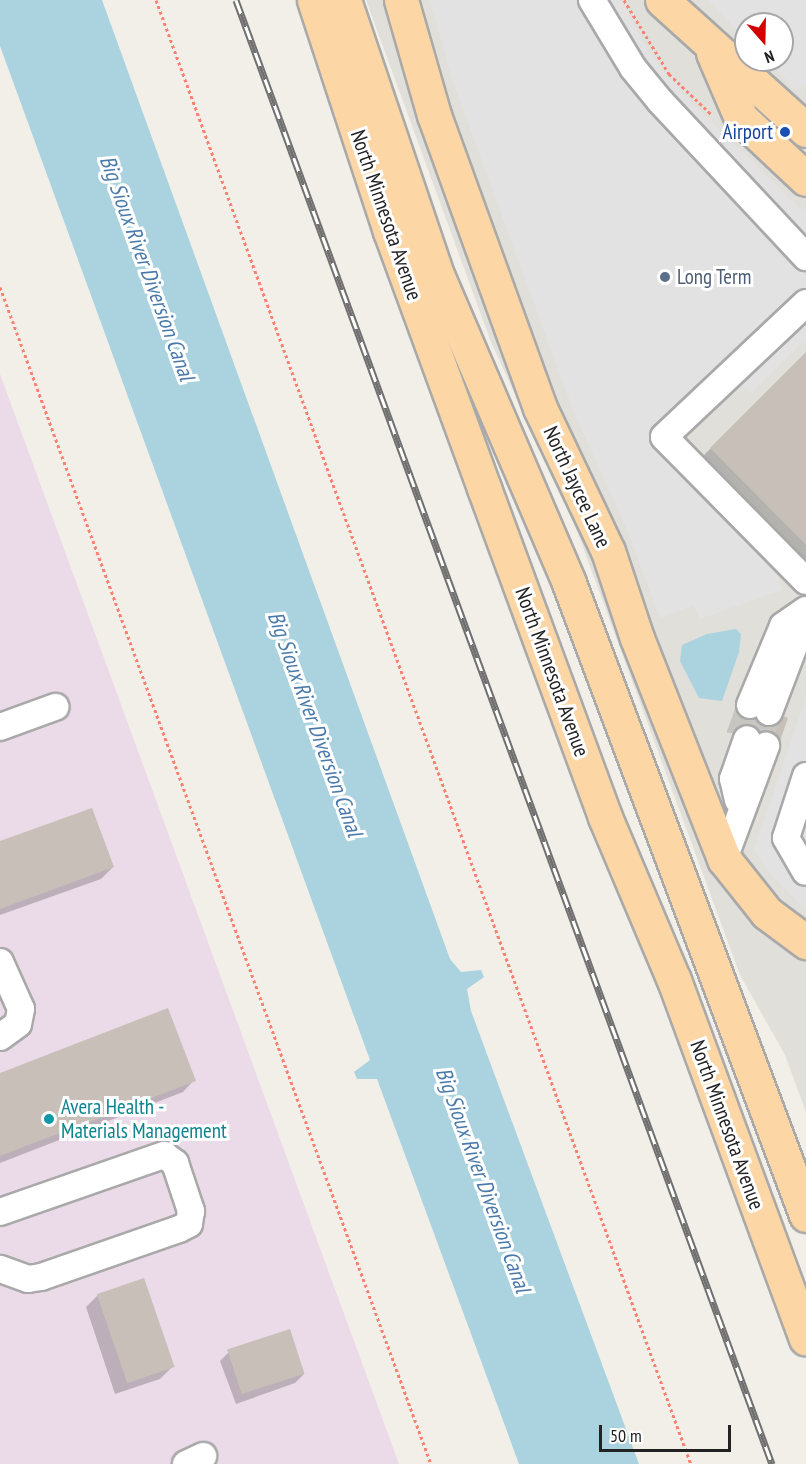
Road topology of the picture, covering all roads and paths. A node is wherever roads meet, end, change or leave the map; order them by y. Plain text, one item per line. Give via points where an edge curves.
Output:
1 (156, 0) edge
2 (314, 0) edge
3 (344, 0) edge
4 (401, 0) edge
5 (592, 0) edge
6 (624, 0) edge
7 (662, 0) edge
8 (708, 42) junction
9 (669, 74) dead end
10 (806, 130) edge
11 (806, 179) edge
12 (806, 257) edge
13 (0, 287) edge
14 (806, 303) edge
15 (806, 580) edge
16 (806, 611) edge
17 (806, 638) edge
18 (55, 707) dead end
19 (0, 727) edge
20 (806, 776) edge
21 (737, 798) junction
22 (724, 859) junction
23 (806, 872) edge
24 (806, 942) edge
25 (0, 962) edge
26 (0, 1037) edge
27 (794, 1147) edge
28 (742, 1166) junction
29 (802, 1194) edge
30 (755, 1200) junction
31 (0, 1212) edge
32 (0, 1269) edge
33 (806, 1338) edge
34 (431, 1464) edge
35 (691, 1464) edge

1 - 35 path
2 - 28 main road, North Minnesota Avenue via 390,231 484,488 605,817 674,980
3 - 27 main road, North Minnesota Avenue via 455,321 568,583
4 - 22 main road, North Jaycee Lane via 430,106 540,408 609,551 638,638
5 - 12 street via 633,68 653,93
6 - 9 path
7 - 8 main road
8 - 10 main road
8 - 11 main road via 741,118
13 - 34 path
14 - 15 street via 664,436
16 - 17 street via 764,710
18 - 19 street
20 - 23 street via 786,838
21 - 21 street via 753,741
21 - 22 street
22 - 24 main road, North Jaycee Lane via 767,913
25 - 26 street via 21,1009 18,1024
27 - 28 main road
27 - 29 main road, North Minnesota Avenue
28 - 30 main road, North Minnesota Avenue
29 - 30 main road
30 - 33 main road, North Minnesota Avenue
31 - 32 street via 154,1155 170,1157 175,1163 191,1211 189,1224 41,1277 28,1279

